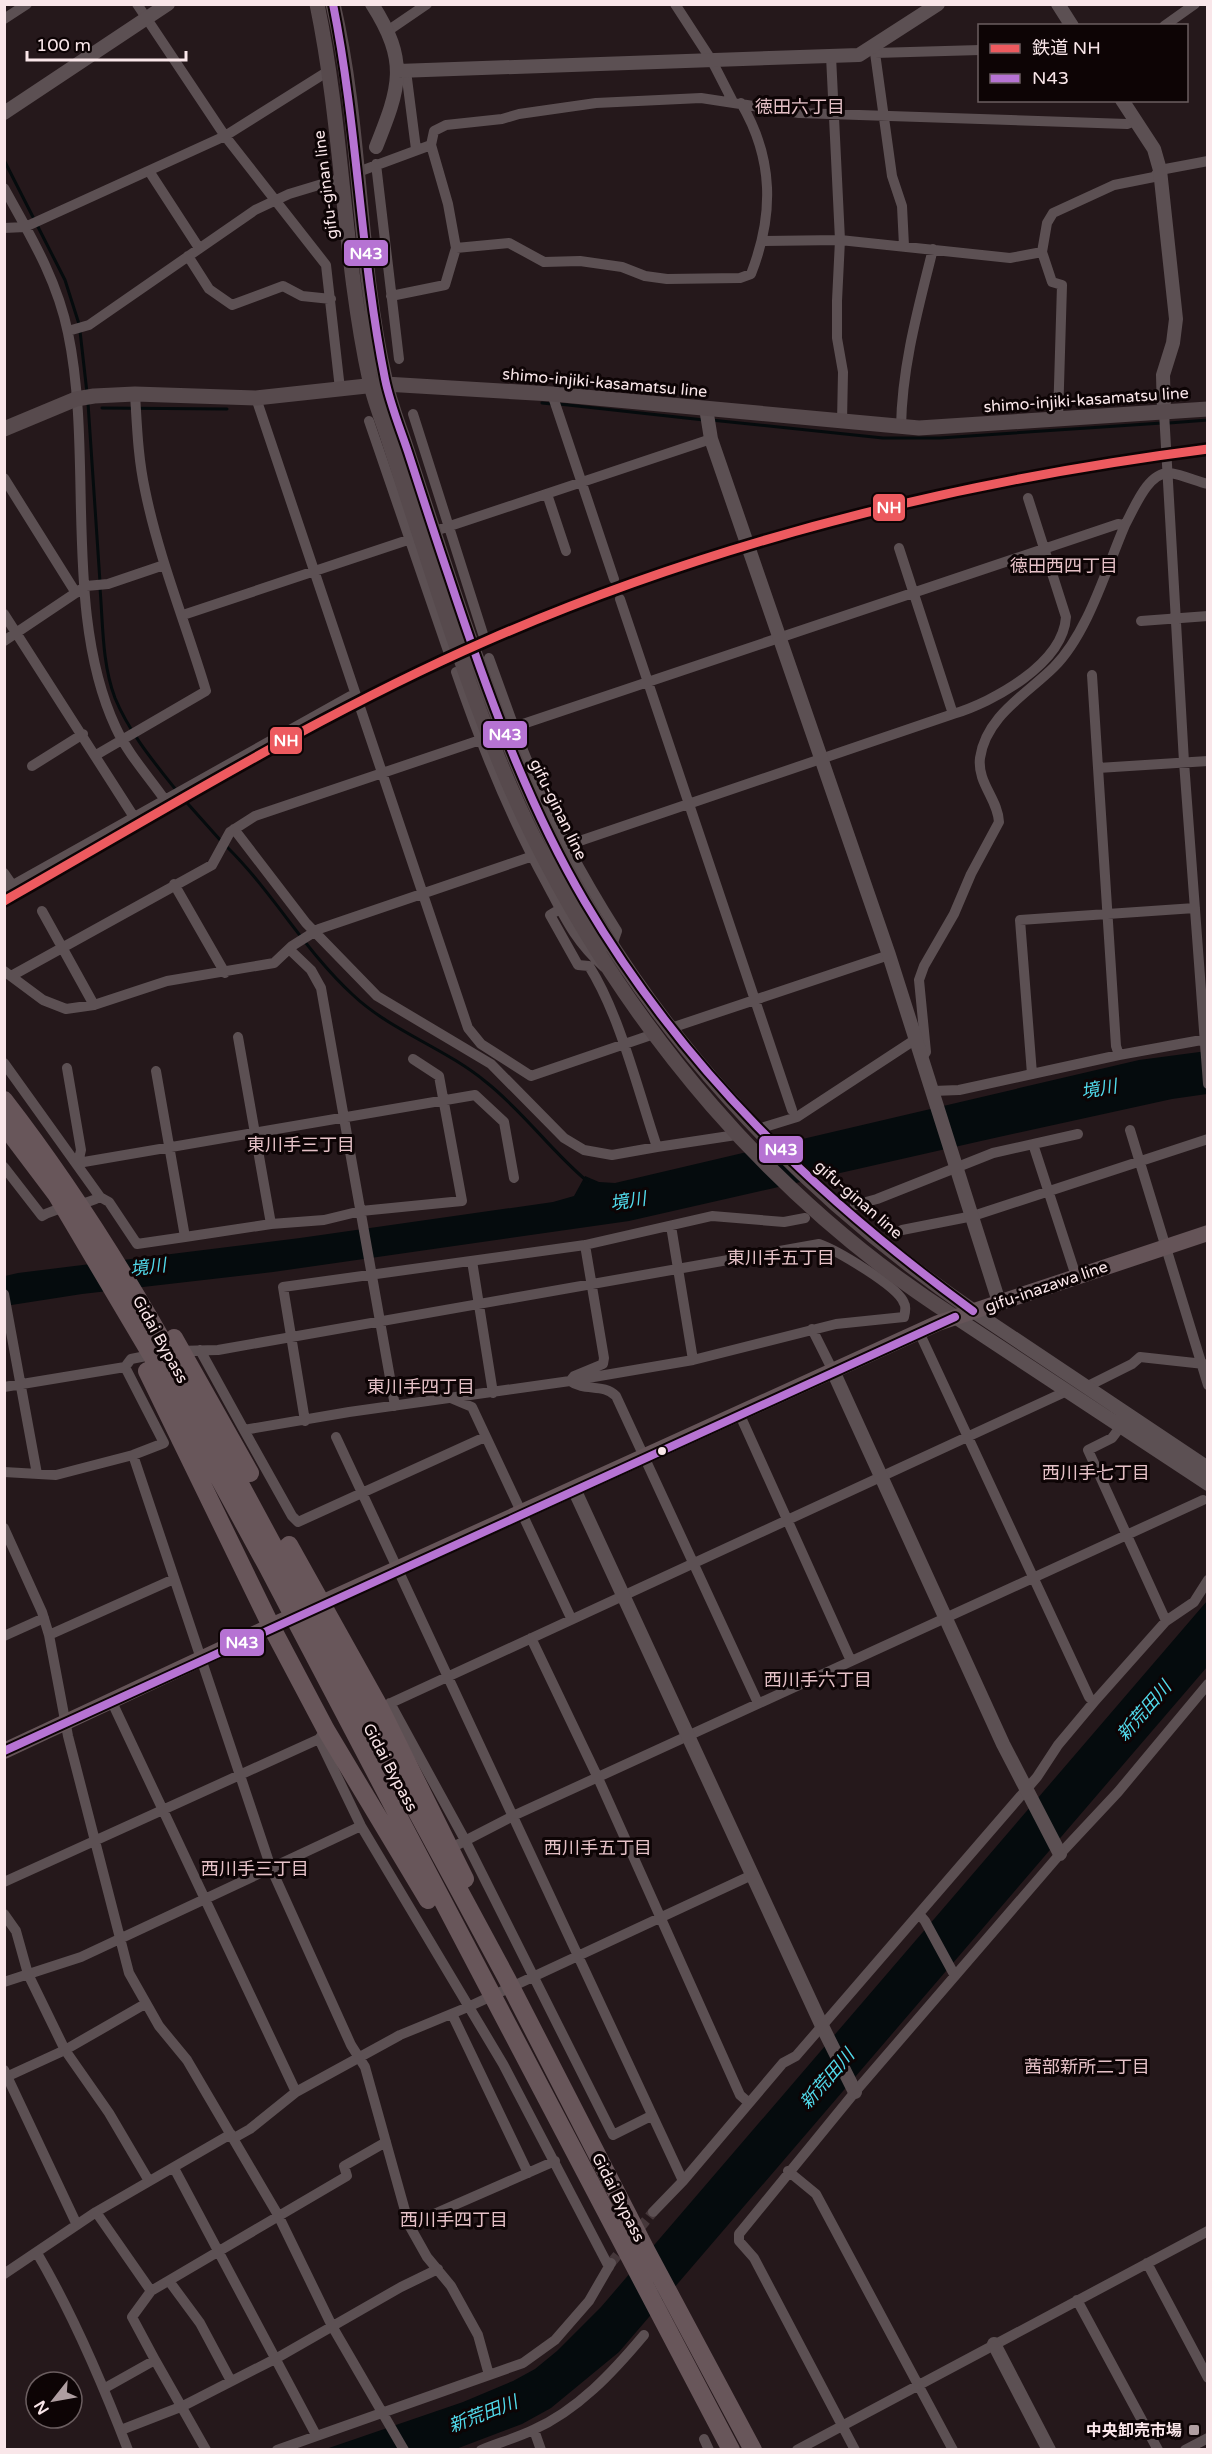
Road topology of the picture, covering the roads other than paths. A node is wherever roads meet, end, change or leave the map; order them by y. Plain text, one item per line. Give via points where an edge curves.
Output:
1 (27, 4) edge
2 (137, 4) edge
3 (168, 4) edge
4 (317, 4) edge
5 (333, 4) edge
6 (372, 4) edge
7 (427, 4) edge
8 (938, 4) edge
9 (1058, 4) edge
10 (1195, 4) edge
11 (676, 5) edge
12 (4, 19) edge
13 (147, 19) junction
14 (1071, 24) edge
15 (1167, 24) edge
16 (389, 30) junction
17 (978, 50) edge
18 (873, 51) junction
19 (831, 56) junction
20 (712, 61) junction
21 (330, 70) junction
22 (402, 71) junction
23 (737, 102) junction
24 (1123, 102) edge
25 (4, 113) edge
26 (834, 115) junction
27 (883, 117) junction
28 (1135, 121) junction
29 (225, 136) junction
30 (431, 145) junction
31 (376, 147) dead end
32 (416, 149) junction
33 (1208, 161) edge
34 (376, 164) junction
35 (1160, 170) junction
36 (149, 171) junction
37 (358, 172) junction
38 (342, 178) junction
39 (4, 188) edge
40 (275, 199) junction
41 (28, 226) junction
42 (4, 228) edge
43 (840, 240) junction
44 (764, 241) junction
45 (904, 246) junction
46 (456, 248) junction
47 (199, 249) junction
48 (933, 249) junction
49 (1042, 252) junction
50 (188, 256) junction
51 (391, 296) junction
52 (331, 299) junction
53 (70, 331) junction
54 (399, 359) dead end
55 (378, 384) junction
56 (340, 389) junction
57 (135, 394) junction
58 (553, 396) junction
59 (83, 398) junction
60 (256, 398) junction
61 (706, 409) junction
62 (1208, 409) edge
63 (413, 414) dead end
64 (1164, 414) junction
65 (1058, 419) junction
66 (369, 421) dead end
67 (842, 423) junction
68 (901, 427) junction
69 (4, 429) edge
70 (711, 436) junction
71 (1168, 473) junction
72 (4, 478) edge
73 (582, 483) junction
74 (1208, 484) edge
75 (547, 494) junction
76 (1028, 498) dead end
77 (1125, 525) junction
78 (450, 527) junction
79 (409, 540) junction
80 (899, 549) dead end
81 (1045, 550) junction
82 (566, 551) dead end
83 (164, 565) junction
84 (313, 572) junction
85 (614, 579) dead end
86 (89, 585) junction
87 (76, 592) junction
88 (914, 593) junction
89 (620, 599) dead end
90 (4, 614) edge
91 (183, 615) junction
92 (1208, 616) edge
93 (1177, 618) junction
94 (1141, 621) dead end
95 (17, 633) junction
96 (483, 634) dead end
97 (780, 638) junction
98 (4, 641) edge
99 (448, 651) dead end
100 (489, 658) dead end
101 (456, 672) dead end
102 (1092, 675) dead end
103 (648, 682) junction
104 (354, 694) junction
105 (953, 714) junction
106 (514, 728) junction
107 (83, 734) junction
108 (124, 737) junction
109 (480, 740) junction
110 (96, 755) junction
111 (821, 759) junction
112 (1208, 761) edge
113 (1185, 762) junction
114 (32, 766) dead end
115 (1098, 768) junction
116 (382, 772) junction
117 (167, 798) junction
118 (689, 803) junction
119 (134, 817) junction
120 (232, 831) junction
121 (540, 834) junction
122 (564, 846) junction
123 (534, 856) junction
124 (4, 873) edge
125 (174, 884) junction
126 (9, 888) edge
127 (424, 892) junction
128 (1195, 908) junction
129 (560, 909) junction
130 (42, 911) dead end
131 (1107, 915) junction
132 (312, 933) junction
133 (612, 945) junction
134 (62, 946) junction
135 (291, 947) junction
136 (889, 956) junction
137 (9, 973) edge
138 (225, 973) junction
139 (613, 975) junction
140 (757, 1000) junction
141 (94, 1005) junction
142 (671, 1028) junction
143 (654, 1034) junction
144 (238, 1037) dead end
145 (916, 1040) junction
146 (1204, 1040) edge
147 (622, 1044) junction
148 (1119, 1055) junction
149 (922, 1058) junction
150 (413, 1059) dead end
151 (4, 1063) edge
152 (67, 1068) dead end
153 (156, 1071) dead end
154 (1032, 1074) junction
155 (1208, 1084) edge
156 (934, 1095) junction
157 (443, 1099) junction
158 (4, 1100) edge
159 (792, 1110) dead end
160 (344, 1117) junction
161 (4, 1125) edge
162 (1131, 1130) dead end
163 (761, 1132) junction
164 (256, 1133) junction
165 (1078, 1134) dead end
166 (738, 1137) junction
167 (1208, 1139) edge
168 (1033, 1144) junction
169 (657, 1147) junction
170 (168, 1148) junction
171 (1140, 1161) junction
172 (78, 1163) junction
173 (956, 1163) junction
174 (4, 1167) edge
175 (514, 1178) dead end
176 (1049, 1191) junction
177 (63, 1192) junction
178 (100, 1197) junction
179 (855, 1205) dead end
180 (362, 1215) junction
181 (973, 1216) junction
182 (805, 1218) dead end
183 (271, 1224) junction
184 (671, 1226) junction
185 (902, 1230) dead end
186 (1208, 1233) edge
187 (185, 1237) junction
188 (585, 1245) junction
189 (1166, 1247) junction
190 (472, 1261) junction
191 (678, 1269) junction
192 (373, 1273) junction
193 (1076, 1276) junction
194 (592, 1284) junction
195 (111, 1286) junction
196 (4, 1294) edge
197 (999, 1302) junction
198 (479, 1303) junction
199 (973, 1311) junction
200 (955, 1317) junction
201 (380, 1320) junction
202 (8, 1321) edge
203 (812, 1329) junction
204 (919, 1332) junction
205 (291, 1336) junction
206 (1203, 1349) edge
207 (693, 1360) junction
208 (181, 1362) junction
209 (1204, 1364) edge
210 (125, 1367) junction
211 (833, 1371) junction
212 (570, 1381) junction
213 (22, 1384) junction
214 (1208, 1385) edge
215 (4, 1387) edge
216 (1086, 1387) junction
217 (1066, 1391) junction
218 (493, 1393) junction
219 (453, 1399) junction
220 (395, 1406) junction
221 (739, 1413) junction
222 (304, 1421) junction
223 (1121, 1426) junction
224 (244, 1430) junction
225 (336, 1437) dead end
226 (485, 1437) junction
227 (966, 1437) junction
228 (134, 1455) junction
229 (645, 1457) junction
230 (1208, 1468) edge
231 (4, 1472) edge
232 (37, 1474) junction
233 (880, 1476) junction
234 (1208, 1484) edge
235 (574, 1489) junction
236 (362, 1493) junction
237 (1203, 1500) dead end
238 (522, 1513) junction
239 (787, 1521) junction
240 (4, 1528) edge
241 (1128, 1534) junction
242 (274, 1562) junction
243 (693, 1563) junction
244 (399, 1570) junction
245 (174, 1579) junction
246 (1032, 1579) junction
247 (1208, 1580) edge
248 (623, 1594) junction
249 (321, 1605) junction
250 (44, 1618) junction
251 (571, 1618) junction
252 (946, 1619) junction
253 (1166, 1621) junction
254 (270, 1626) junction
255 (49, 1635) junction
256 (4, 1636) edge
257 (531, 1638) junction
258 (201, 1660) junction
259 (851, 1661) junction
260 (448, 1676) junction
261 (1208, 1684) edge
262 (111, 1700) junction
263 (1094, 1702) junction
264 (758, 1703) junction
265 (385, 1705) junction
266 (66, 1722) junction
267 (322, 1735) junction
268 (688, 1737) junction
269 (4, 1751) edge
270 (240, 1774) junction
271 (598, 1778) junction
272 (1026, 1792) junction
273 (164, 1809) junction
274 (513, 1816) junction
275 (361, 1826) junction
276 (93, 1842) junction
277 (460, 1843) junction
278 (1058, 1851) junction
279 (271, 1868) junction
280 (402, 1872) dead end
281 (752, 1875) junction
282 (391, 1878) junction
283 (4, 1882) edge
284 (205, 1899) junction
285 (4, 1914) edge
286 (659, 1917) junction
287 (922, 1917) junction
288 (121, 1938) junction
289 (576, 1956) junction
290 (952, 1972) junction
291 (28, 1974) junction
292 (532, 1975) junction
293 (507, 1979) junction
294 (4, 1982) edge
295 (490, 1989) junction
296 (145, 2004) junction
297 (468, 2007) junction
298 (452, 2013) junction
299 (823, 2029) junction
300 (65, 2050) junction
301 (359, 2056) junction
302 (6, 2075) edge
303 (853, 2088) junction
304 (296, 2092) junction
305 (748, 2102) junction
306 (651, 2116) junction
307 (233, 2136) junction
308 (386, 2142) junction
309 (555, 2161) junction
310 (174, 2168) junction
311 (788, 2171) junction
312 (528, 2173) junction
313 (148, 2181) junction
314 (683, 2181) junction
315 (96, 2212) junction
316 (653, 2212) tunnel mouth
317 (278, 2215) junction
318 (409, 2224) junction
319 (77, 2225) junction
320 (1207, 2233) edge
321 (219, 2252) junction
322 (37, 2253) junction
323 (1147, 2263) junction
324 (438, 2269) junction
325 (4, 2274) edge
326 (169, 2281) junction
327 (151, 2291) junction
328 (1077, 2300) junction
329 (332, 2326) junction
330 (645, 2335) dead end
331 (994, 2344) junction
332 (277, 2358) junction
333 (155, 2360) junction
334 (489, 2375) junction
335 (1208, 2378) edge
336 (231, 2381) junction
337 (919, 2384) junction
338 (105, 2388) junction
339 (183, 2406) junction
340 (385, 2418) junction
341 (842, 2425) junction
342 (121, 2430) junction
343 (534, 2430) junction
344 (316, 2435) junction
345 (1208, 2438) edge
346 (704, 2439) dead end
347 (128, 2450) edge
348 (206, 2450) edge
349 (277, 2450) edge
350 (404, 2450) edge
351 (481, 2450) edge
352 (541, 2450) edge
353 (710, 2450) edge
354 (730, 2450) edge
355 (753, 2450) edge
356 (796, 2450) edge
357 (855, 2450) edge
358 (953, 2450) edge
359 (1049, 2450) edge
360 (1158, 2450) edge
361 (1185, 2450) edge

1 - 12 street
2 - 13 street
3 - 13 street
4 - 21 main road, gifu-ginan line
5 - 37 main road, gifu-ginan line via 345,59
6 - 16 street
7 - 16 street
8 - 18 street
9 - 14 street
10 - 15 street
11 - 20 street
13 - 25 street
13 - 29 street
16 - 22 street
17 - 18 street
18 - 19 street
18 - 27 street
19 - 20 street
19 - 26 street
20 - 22 street
20 - 23 street
21 - 29 street
21 - 38 main road, gifu-ginan line
22 - 31 street
22 - 32 street via 411,96
23 - 26 street
23 - 30 street via 700,98 607,103 519,114 446,125 434,131
23 - 44 street via 756,129 765,167 768,198
24 - 28 street
26 - 27 street
26 - 43 street
27 - 28 street via 1127,124
27 - 45 street via 892,176 902,206
28 - 35 street via 1154,149
29 - 36 street
29 - 40 street
30 - 32 street
30 - 46 street
32 - 34 street
33 - 35 street
34 - 37 street
34 - 51 street
35 - 49 street via 1154,177 1114,185 1053,213 1047,223
35 - 64 street via 1176,319 1163,375
36 - 41 street
36 - 47 street
37 - 55 main road, gifu-ginan line
38 - 40 street
38 - 55 main road, gifu-ginan line via 356,301
39 - 41 street
40 - 47 street
40 - 52 street via 326,265
41 - 42 street
41 - 53 street via 57,290
43 - 44 street
43 - 45 street
43 - 67 street via 837,338 843,372
44 - 46 street via 752,274 740,278 667,279 580,261 544,262 509,243
45 - 48 street
46 - 51 street via 445,285
47 - 50 street
48 - 49 street via 1010,258
48 - 68 street via 907,352
49 - 65 street via 1052,282 1062,285
50 - 52 street via 209,289 232,305 283,286 302,296
50 - 53 street via 85,326
51 - 54 street
52 - 56 street
53 - 59 street
55 - 56 main road, shimo-injiki-kasamatsu line
55 - 58 main road, shimo-injiki-kasamatsu line
55 - 121 main road, gifu-ginan line via 414,494
56 - 60 main road, shimo-injiki-kasamatsu line
57 - 59 main road, shimo-injiki-kasamatsu line
57 - 60 main road, shimo-injiki-kasamatsu line
57 - 83 street via 140,461
58 - 61 main road, shimo-injiki-kasamatsu line
58 - 73 street
59 - 69 main road, shimo-injiki-kasamatsu line
59 - 86 street
60 - 84 street
61 - 67 main road, shimo-injiki-kasamatsu line
61 - 70 street
62 - 64 main road, shimo-injiki-kasamatsu line
63 - 78 street
64 - 65 main road, shimo-injiki-kasamatsu line
64 - 71 street
65 - 68 main road, shimo-injiki-kasamatsu line
66 - 79 street
67 - 68 main road, shimo-injiki-kasamatsu line
70 - 73 street
70 - 97 street
71 - 74 street
71 - 77 street via 1147,486
71 - 93 street
72 - 87 street
73 - 75 street
73 - 85 street
75 - 78 street
75 - 82 street
76 - 81 street
77 - 81 street via 1118,524
77 - 149 street via 1071,646 1056,666 1003,712 980,757 981,780 999,813 999,822 919,981 926,1052
78 - 79 street
78 - 96 street via 459,567
79 - 84 street
79 - 99 street
80 - 88 street
81 - 88 street
81 - 105 street via 1066,617 1057,644 1022,679 994,699
83 - 86 street via 108,584
83 - 91 street
84 - 91 street
84 - 104 street
86 - 87 street
86 - 108 street via 98,675
87 - 95 street
88 - 97 street
88 - 105 street
89 - 103 street
90 - 95 street
91 - 108 street via 206,691
92 - 93 street
93 - 94 street
93 - 113 street
95 - 98 street
95 - 107 street
97 - 103 street
97 - 111 street
100 - 106 street
101 - 109 street
102 - 115 street
103 - 106 street
103 - 118 street
104 - 116 street
104 - 117 street
105 - 111 street
106 - 109 street
106 - 122 street
107 - 110 street
107 - 114 street
108 - 110 street
108 - 117 street
109 - 116 street
109 - 123 street
110 - 119 street
111 - 118 street
111 - 136 street
112 - 113 street
113 - 115 street
113 - 128 street
115 - 131 street
116 - 120 street via 255,816
116 - 127 street
117 - 119 street
118 - 122 street
118 - 140 street
119 - 126 street
120 - 125 street via 212,865
120 - 132 street
121 - 133 main road, gifu-ginan line
121 - 139 main road, gifu-ginan line
122 - 133 street via 617,931
123 - 127 street
123 - 129 street
124 - 126 street
125 - 134 street
125 - 138 street
127 - 132 street
127 - 147 street via 468,1028 481,1044 531,1076
128 - 131 street
128 - 146 street
129 - 139 street via 576,940
129 - 147 street via 550,915 578,965 589,966 598,980
130 - 134 street
131 - 148 street
131 - 154 street via 1020,920
132 - 135 street
132 - 169 street via 377,996 491,1065 564,1138 584,1150 612,1155
133 - 142 main road, gifu-ginan line
134 - 137 street
134 - 141 street
135 - 138 street via 273,963
135 - 160 street via 321,987
136 - 140 street
136 - 145 street
137 - 141 street via 43,1000 66,1010
138 - 141 street via 167,981
139 - 143 main road, gifu-ginan line
140 - 142 street
140 - 159 street
142 - 163 main road, gifu-ginan line
143 - 147 street
143 - 166 main road, gifu-ginan line
144 - 164 street
145 - 149 street
145 - 163 street via 797,1117
146 - 148 street
146 - 155 street
147 - 169 street
148 - 154 street
149 - 156 street
150 - 157 street via 439,1076
151 - 172 street
152 - 172 street via 81,1150
153 - 170 street
154 - 156 street
156 - 173 street
157 - 160 street
157 - 175 street via 475,1095 504,1122
157 - 180 street via 462,1201
158 - 177 highway, Gidai Bypass
160 - 164 street
160 - 180 street
161 - 177 highway, Gidai Bypass
162 - 171 street
163 - 199 main road, gifu-ginan line via 810,1183 870,1235
164 - 170 street
164 - 183 street
165 - 168 street
166 - 169 street
166 - 200 main road, gifu-ginan line via 797,1195 868,1255
167 - 171 street
168 - 173 street
168 - 176 street
170 - 172 street
170 - 187 street
171 - 176 street
171 - 189 street
172 - 178 street
173 - 179 street
173 - 181 street
174 - 178 street via 42,1216
176 - 181 street
176 - 193 street
177 - 195 highway, Gidai Bypass
177 - 208 highway, Gidai Bypass via 129,1281
178 - 187 street via 109,1202 137,1245
180 - 183 street
180 - 192 street
181 - 185 street
181 - 197 street
182 - 184 street via 784,1222 712,1216
183 - 187 street
184 - 188 street
184 - 191 street
186 - 189 main road, gifu-inazawa line
188 - 190 street
188 - 194 street
189 - 193 main road, gifu-inazawa line
189 - 206 street
190 - 192 street
190 - 198 street
191 - 194 street
191 - 203 street via 819,1244 837,1250 897,1292 905,1303 904,1317
191 - 207 street
192 - 201 street
192 - 205 street via 283,1287
193 - 197 main road, gifu-inazawa line
194 - 198 street
194 - 212 street via 603,1364
195 - 208 highway, Gidai Bypass
195 - 254 highway via 113,1305
196 - 202 street
197 - 199 main road, gifu-inazawa line
198 - 201 street
198 - 218 street
199 - 200 main road, gifu-inazawa line
199 - 216 street
200 - 204 main road, gifu-inazawa line
200 - 217 street
201 - 205 street
201 - 220 street
202 - 213 street
203 - 207 street
203 - 211 street
204 - 211 main road, gifu-inazawa line
204 - 227 street
205 - 208 street via 218,1350
205 - 222 street
206 - 209 street
207 - 212 street
208 - 210 street via 187,1349 131,1359
208 - 224 street
208 - 242 highway, Gidai Bypass
208 - 249 highway
209 - 214 street
209 - 216 street via 1140,1357
210 - 213 street
210 - 228 street via 164,1443
211 - 221 main road, gifu-inazawa line
211 - 233 street
212 - 218 street
212 - 229 street via 608,1388 616,1396
213 - 215 street
213 - 232 street
216 - 230 street
217 - 223 street
217 - 227 street
218 - 219 street
219 - 220 street
219 - 226 street via 472,1407
220 - 222 street
221 - 229 main road, gifu-inazawa line
221 - 239 street
222 - 224 street
223 - 234 street
223 - 241 street via 1112,1438 1088,1450
224 - 236 street via 298,1522
225 - 236 street
226 - 236 street
226 - 238 street
227 - 233 street
227 - 246 street
228 - 232 street via 56,1475
228 - 245 street
229 - 235 main road, gifu-inazawa line
229 - 243 street
231 - 232 street
233 - 239 street
233 - 252 street
235 - 238 main road, gifu-inazawa line
235 - 248 street
236 - 244 street
237 - 241 street
238 - 244 main road, gifu-inazawa line
238 - 251 street
239 - 243 street
239 - 259 street
240 - 250 street
241 - 246 street
241 - 253 street
242 - 293 highway, Gidai Bypass
242 - 295 highway, Gidai Bypass
243 - 248 street
243 - 264 street
244 - 249 main road, gifu-inazawa line
244 - 260 street
245 - 255 street
245 - 258 street
246 - 252 street
246 - 263 street
247 - 253 street via 1194,1602
248 - 251 street
248 - 268 street
249 - 254 main road, gifu-inazawa line
249 - 265 highway
250 - 255 street
250 - 256 street
251 - 257 street
252 - 259 street
252 - 272 street
253 - 263 street
254 - 258 main road, gifu-inazawa line
254 - 267 highway
255 - 266 street
257 - 260 street
257 - 271 street
258 - 262 main road, gifu-inazawa line
258 - 270 street
259 - 264 street
260 - 265 street
260 - 274 street
261 - 278 street via 1118,1792
262 - 266 main road, gifu-inazawa line
262 - 273 street
263 - 272 street
264 - 268 street
265 - 277 street
265 - 293 highway via 501,1950
266 - 269 main road, gifu-inazawa line
266 - 276 street
267 - 270 street
267 - 275 street
267 - 295 highway via 417,1879 465,1966
268 - 271 street
268 - 281 street
270 - 273 street
270 - 279 street
271 - 274 street
271 - 286 street
272 - 278 street
272 - 287 street
273 - 276 street
273 - 284 street
274 - 277 street
274 - 289 street
275 - 279 street
275 - 282 street
276 - 283 street
276 - 288 street
277 - 292 street
278 - 290 street
279 - 284 street
279 - 301 street
280 - 282 street
281 - 286 street
281 - 299 street
282 - 297 street
284 - 288 street
284 - 304 street
285 - 291 street via 16,1931
286 - 289 street
286 - 305 street via 740,2095
287 - 290 street
287 - 299 street
288 - 291 street via 81,1957
288 - 296 street via 129,1973
289 - 292 street
289 - 306 street
290 - 303 street
291 - 294 street
291 - 300 street
292 - 297 street
292 - 306 street via 613,2135
293 - 355 highway, Gidai Bypass
295 - 354 highway, Gidai Bypass
296 - 300 street
296 - 307 street via 187,2060
297 - 298 street
297 - 309 street
298 - 301 street
298 - 312 street
299 - 303 street
299 - 305 street via 796,2056 783,2063
300 - 302 street
300 - 313 street via 109,2113
301 - 304 street
301 - 308 street
302 - 319 street
303 - 311 street
304 - 307 street via 250,2129
305 - 314 street
306 - 314 street
307 - 310 street
307 - 317 street
308 - 317 street via 344,2166 347,2176
308 - 318 street
309 - 312 street
309 - 334 street via 610,2265 589,2301 555,2340 522,2363
310 - 313 street
310 - 321 street
311 - 337 street via 816,2194
311 - 341 street via 739,2234 739,2241 754,2258
312 - 318 street
313 - 315 street
314 - 316 street
315 - 319 street
315 - 327 street
317 - 321 street
317 - 329 street
318 - 324 street
319 - 322 street
320 - 323 street
321 - 326 street
321 - 332 street
322 - 325 street
322 - 338 street via 63,2297
323 - 328 street
323 - 335 street
324 - 329 street
324 - 334 street via 478,2335
326 - 327 street
326 - 336 street via 200,2323
327 - 333 street via 132,2317
328 - 331 street
328 - 360 street
329 - 332 street
329 - 340 street
330 - 343 street via 609,2377
331 - 337 street
331 - 359 street
332 - 336 street
332 - 344 street
333 - 338 street
333 - 339 street
334 - 340 street
336 - 339 street
337 - 341 street
337 - 358 street
338 - 342 street
339 - 342 street
339 - 348 street
340 - 344 street
340 - 350 street
341 - 356 street
341 - 357 street
342 - 347 street
343 - 351 street
343 - 352 street
344 - 349 street
345 - 361 street
346 - 353 street

